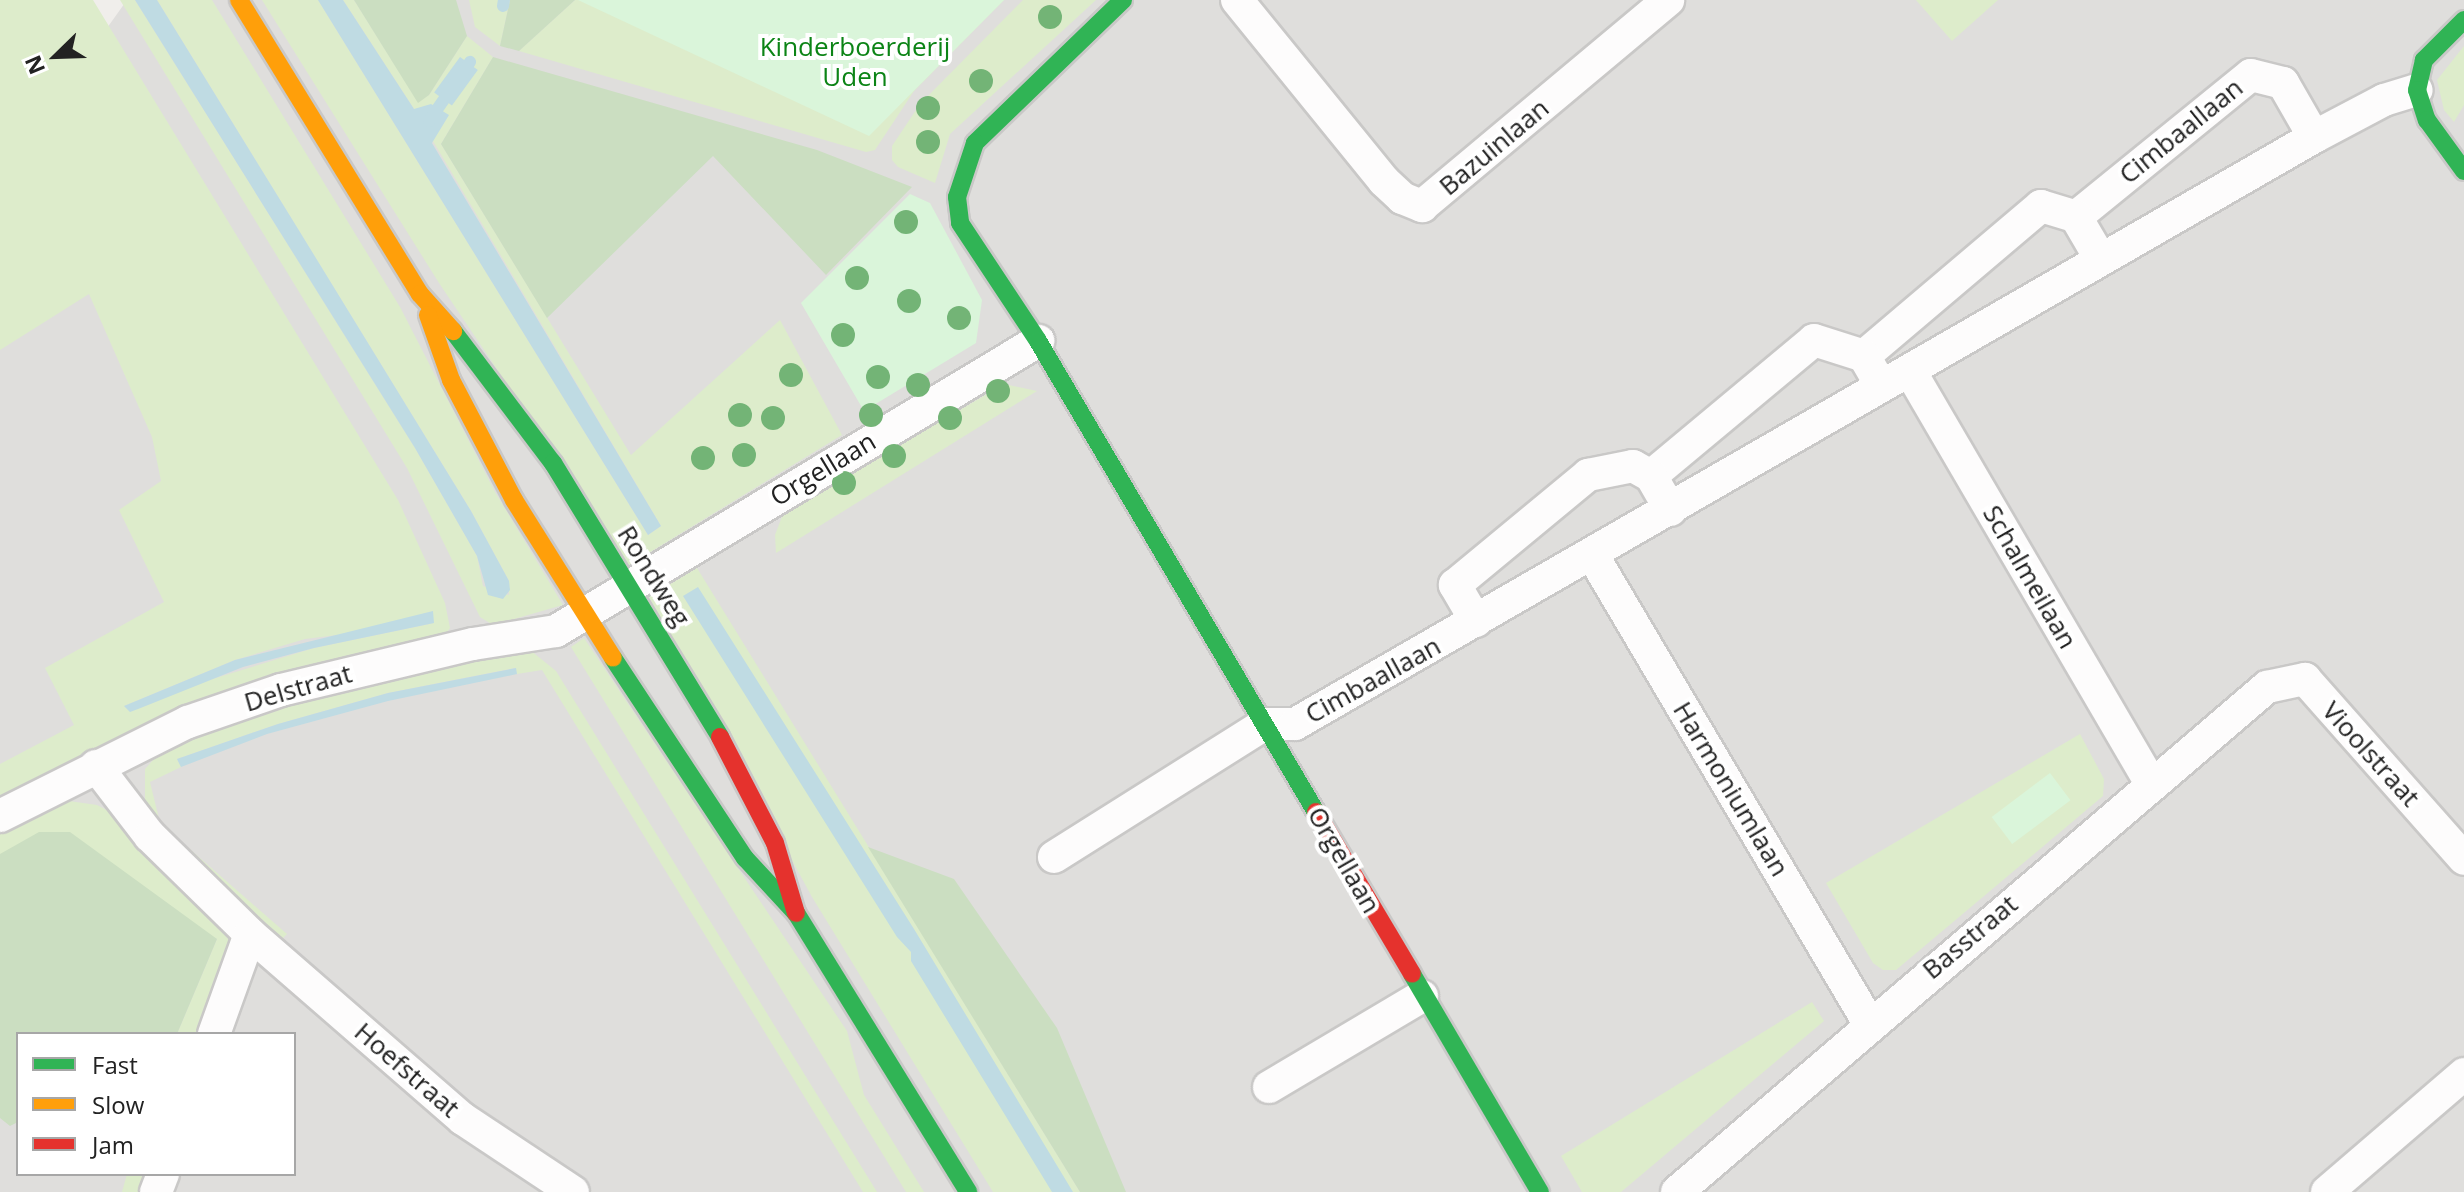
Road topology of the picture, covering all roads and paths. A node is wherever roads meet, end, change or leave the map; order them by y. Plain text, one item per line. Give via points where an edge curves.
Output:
1 (239, 0) edge
2 (1123, 0) edge
3 (1237, 0) edge
4 (1668, 0) edge
5 (2464, 20) edge
6 (2417, 90) junction
7 (2314, 137) junction
8 (2464, 171) edge
9 (2076, 217) junction
10 (2100, 258) junction
11 (420, 294) junction
12 (1038, 341) junction
13 (1864, 356) junction
14 (1896, 379) junction
15 (1651, 476) junction
16 (1671, 510) junction
17 (1593, 556) junction
18 (608, 601) junction
19 (1476, 621) junction
20 (2267, 687) joint
21 (1265, 724) junction
22 (96, 766) junction
23 (2151, 783) junction
24 (0, 816) edge
25 (1054, 857) dead end
26 (2464, 859) edge
27 (796, 913) junction
28 (250, 934) junction
29 (1422, 996) junction
30 (1869, 1023) junction
31 (215, 1032) edge
32 (2464, 1074) edge
33 (1269, 1087) dead end
34 (573, 1192) edge
35 (968, 1192) edge
36 (1540, 1192) edge
37 (1677, 1192) edge
38 (2327, 1192) edge

1 - 11 main road, Rondweg
2 - 12 main road, Orgellaan via 975,143 957,197 960,223
3 - 4 street, Bazuinlaan via 1384,181 1402,198 1422,206
5 - 6 main road via 2424,60
6 - 7 street, Cimbaallaan via 2384,100
6 - 8 main road via 2427,120
7 - 9 street, Cimbaallaan via 2283,83 2251,75
7 - 10 street, Cimbaallaan
9 - 10 street
9 - 13 street via 2041,206
10 - 14 street, Cimbaallaan
11 - 18 main road, Rondweg via 490,374 553,463
11 - 18 main road, Rondweg via 458,393 514,500
12 - 18 street, Orgellaan
12 - 21 main road, Orgellaan
13 - 14 street
13 - 15 street via 1814,340
14 - 16 street, Cimbaallaan
14 - 23 street, Schalmeilaan
15 - 16 street
15 - 19 street via 1633,466 1588,475 1455,585
16 - 17 street, Cimbaallaan
17 - 19 street, Cimbaallaan
17 - 30 street, Harmoniumlaan
18 - 22 street, Delstraat via 556,631 473,644 281,690 188,722
18 - 27 main road, Rondweg via 745,858
18 - 27 main road, Rondweg via 733,758 775,843
19 - 21 street, Cimbaallaan via 1295,724
20 - 23 street, Basstraat
20 - 26 street, Vioolstraat via 2305,679
21 - 25 street
21 - 29 main road, Orgellaan
22 - 24 street, Delstraat
22 - 28 street, Hoefstraat via 150,836
23 - 30 street, Basstraat
27 - 35 main road, Rondweg
28 - 31 street
28 - 34 street, Hoefstraat via 463,1119
29 - 33 street
29 - 36 main road, Orgellaan
30 - 37 street, Basstraat
32 - 38 street

